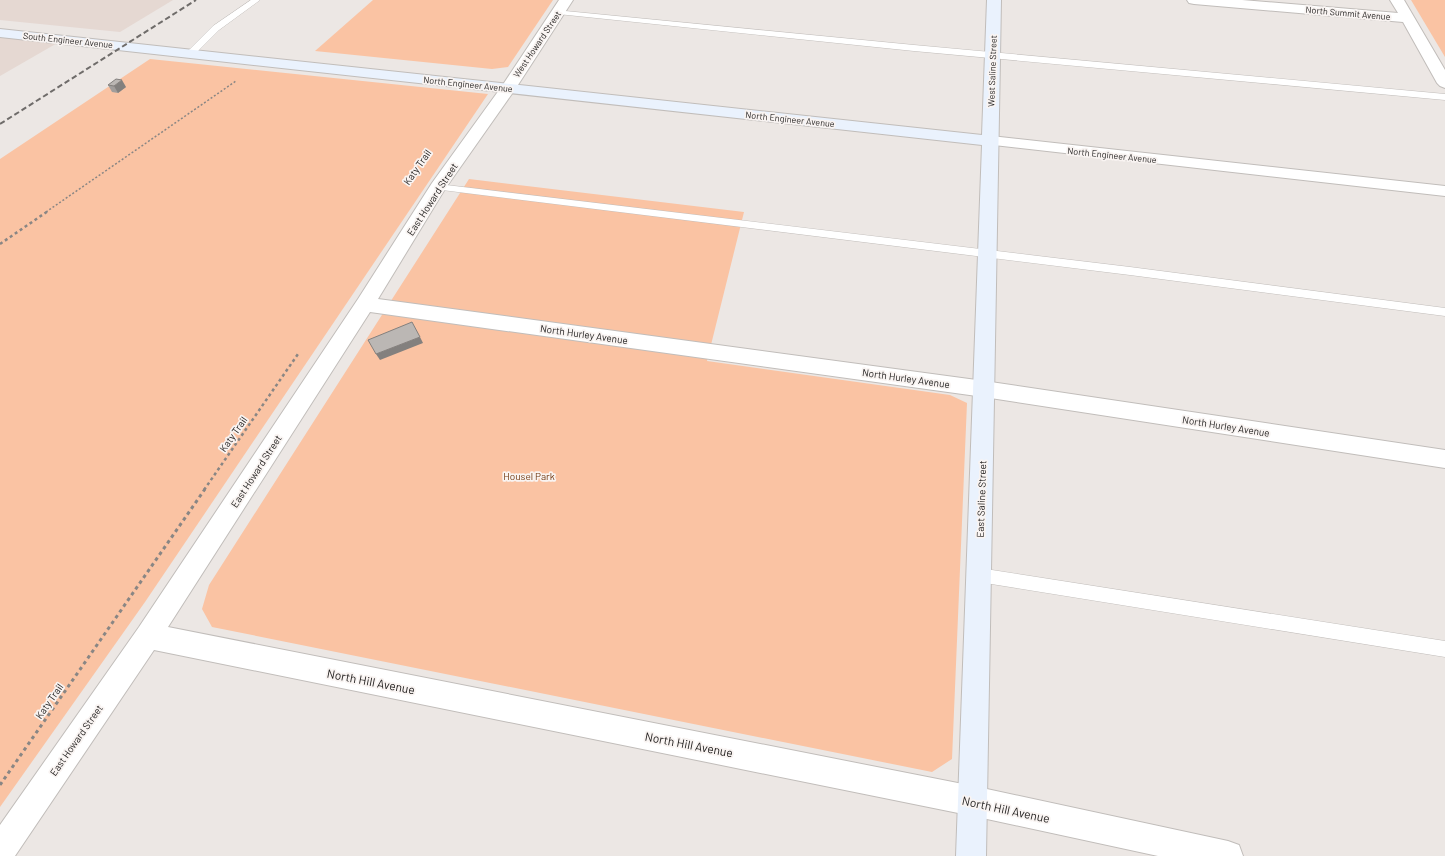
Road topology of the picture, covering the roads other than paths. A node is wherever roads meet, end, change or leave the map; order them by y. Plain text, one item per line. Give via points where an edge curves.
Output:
1 (256, 0) edge
2 (566, 0) edge
3 (994, 0) edge
4 (1194, 0) edge
5 (1397, 0) edge
6 (558, 12) junction
7 (1407, 18) junction
8 (0, 33) edge
9 (135, 47) joint
10 (191, 52) junction
11 (993, 55) junction
12 (1445, 83) edge
13 (508, 88) junction
14 (1445, 97) edge
15 (990, 141) junction
16 (438, 187) junction
17 (1445, 191) edge
18 (987, 253) junction
19 (365, 304) junction
20 (1445, 312) edge
21 (984, 389) junction
22 (1445, 459) edge
23 (979, 576) junction
24 (148, 636) junction
25 (1445, 649) edge
26 (973, 801) junction
27 (0, 851) edge
28 (971, 856) edge
29 (1228, 856) edge

1 - 10 lane via 216,28
2 - 6 street, West Howard Street
3 - 11 street, West Saline Street
4 - 7 street, North Summit Avenue
5 - 7 street
6 - 11 lane
6 - 13 street, West Howard Street
7 - 12 street
8 - 9 street, South Engineer Avenue
9 - 10 street, North Engineer Avenue
10 - 13 street, North Engineer Avenue
11 - 14 lane
11 - 15 street, West Saline Street
13 - 15 street, North Engineer Avenue
13 - 16 street, East Howard Street
15 - 17 street, North Engineer Avenue
15 - 18 street, East Saline Street
16 - 18 lane
16 - 19 street, East Howard Street
18 - 20 lane
18 - 21 street, East Saline Street
19 - 21 street, North Hurley Avenue
19 - 24 street, East Howard Street
21 - 22 street, North Hurley Avenue
21 - 23 street, East Saline Street
23 - 25 lane
23 - 26 street, East Saline Street
24 - 26 street, North Hill Avenue
24 - 27 street, East Howard Street
26 - 28 street, East Saline Street
26 - 29 street, North Hill Avenue

